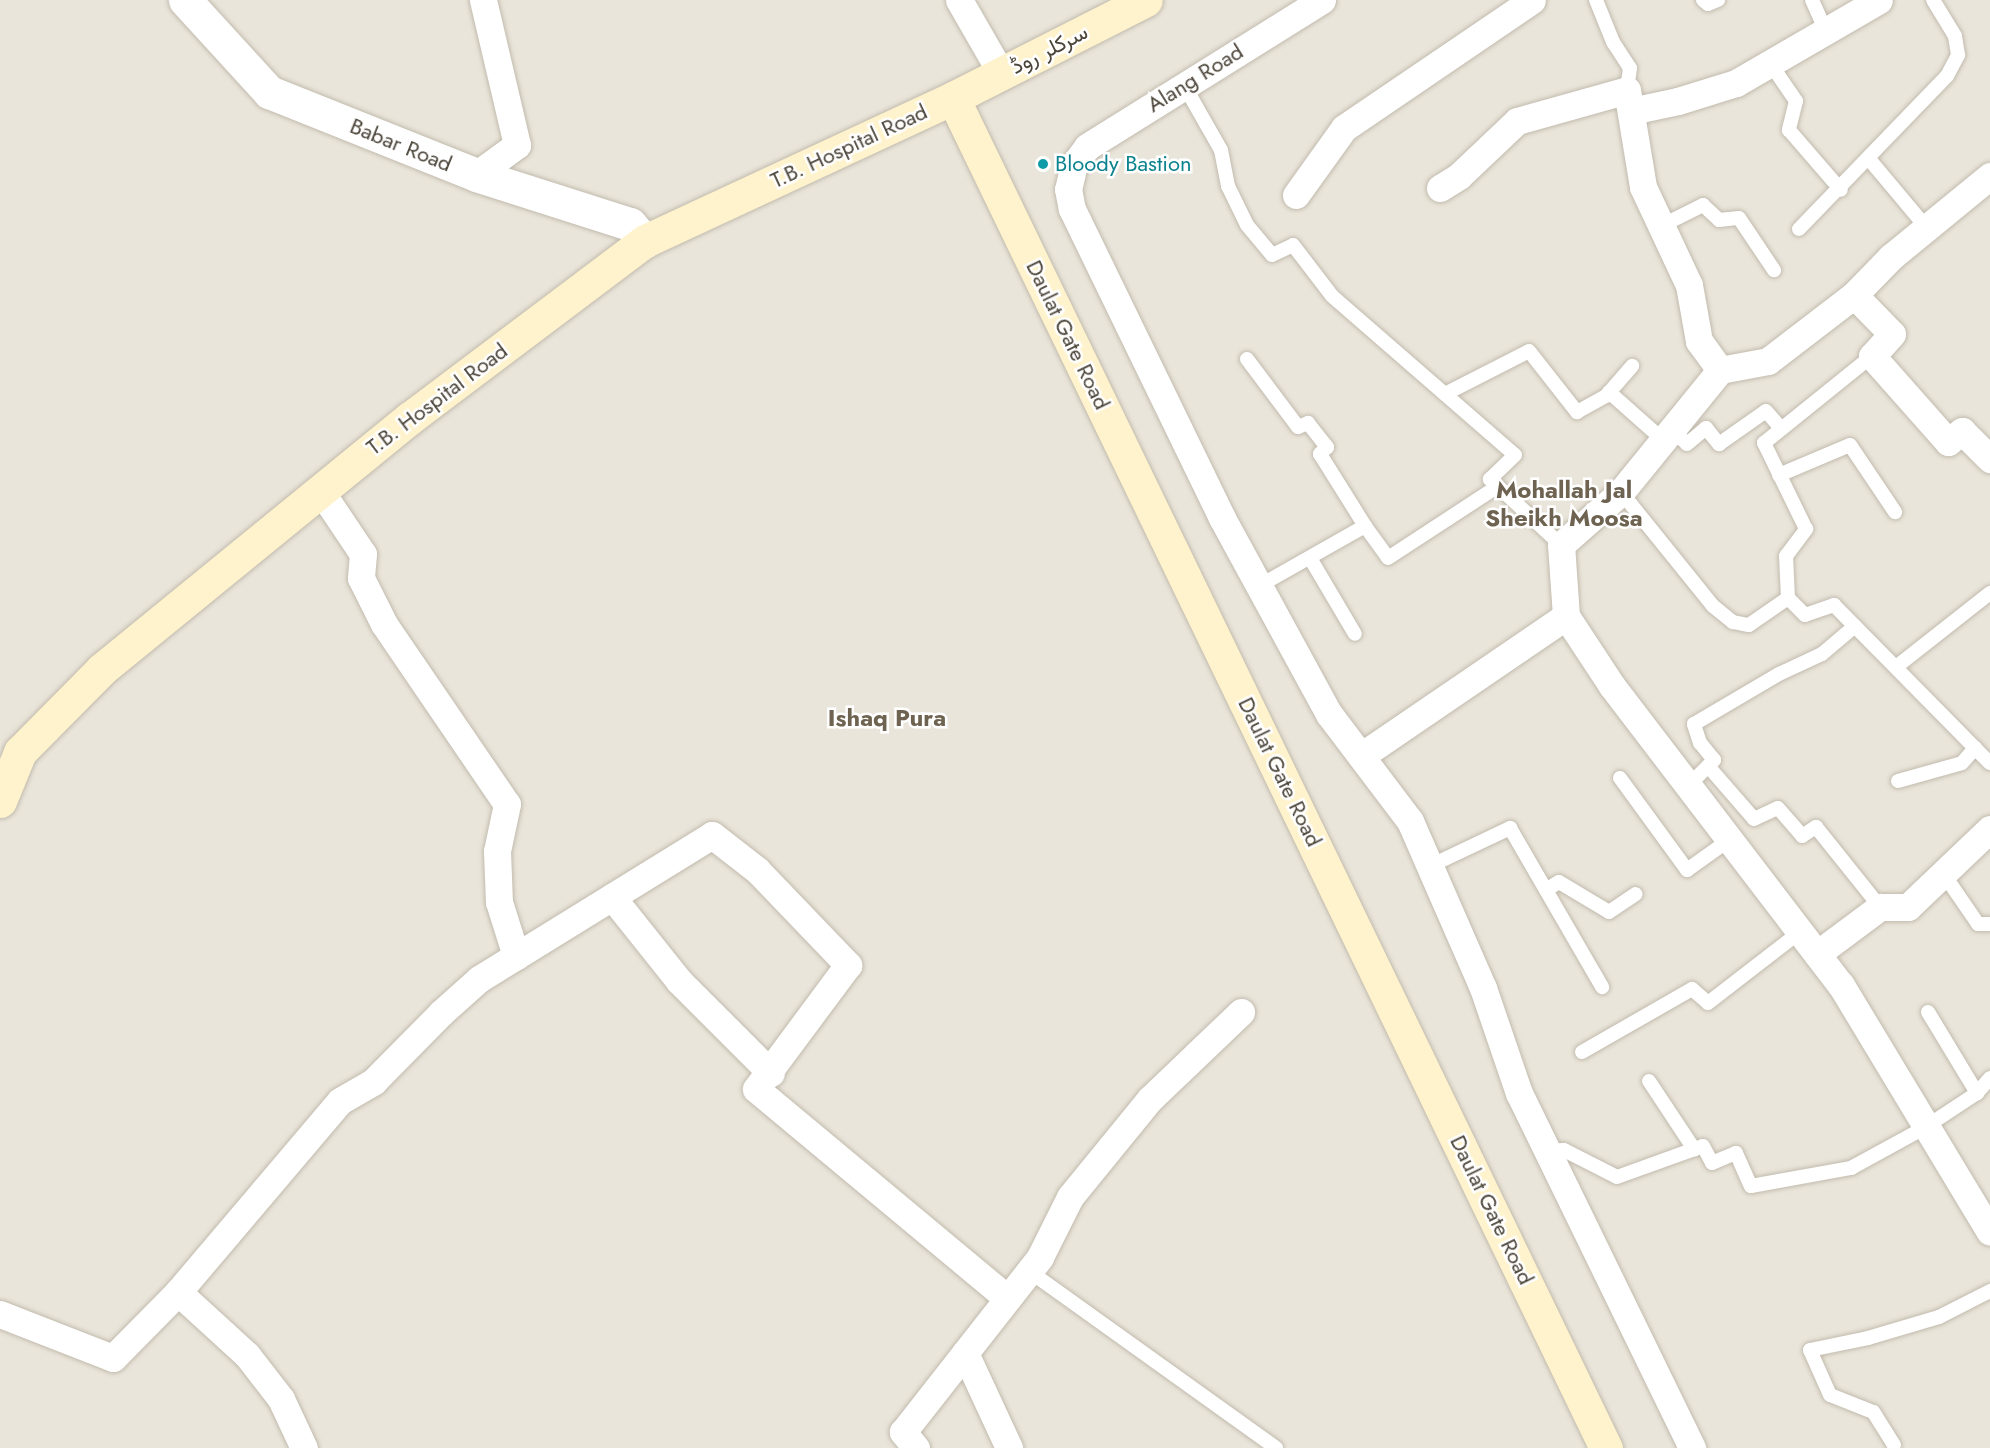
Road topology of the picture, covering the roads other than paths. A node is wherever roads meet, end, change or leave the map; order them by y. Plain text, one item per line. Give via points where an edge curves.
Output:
1 (185, 0) edge
2 (483, 0) edge
3 (959, 0) edge
4 (1146, 0) edge
5 (1322, 0) edge
6 (1532, 0) edge
7 (1596, 0) edge
8 (1703, 0) edge
9 (1718, 0) edge
10 (1812, 0) edge
11 (1879, 0) edge
12 (1933, 0) edge
13 (1826, 31) junction
14 (1770, 63) junction
15 (1001, 73) junction
16 (1184, 85) junction
17 (953, 98) junction
18 (1629, 100) junction
19 (1869, 159) junction
20 (476, 175) junction
21 (1990, 176) edge
22 (1440, 188) dead end
23 (1841, 190) junction
24 (1296, 195) dead end
25 (1661, 226) junction
26 (1927, 228) junction
27 (1799, 229) dead end
28 (645, 241) junction
29 (1774, 270) dead end
30 (1854, 295) junction
31 (1872, 356) junction
32 (1247, 359) dead end
33 (1632, 366) dead end
34 (1720, 370) junction
35 (1608, 392) junction
36 (1445, 394) junction
37 (1782, 429) junction
38 (1668, 435) junction
39 (1990, 459) edge
40 (1779, 475) junction
41 (1498, 486) junction
42 (320, 490) junction
43 (1622, 492) junction
44 (1895, 512) dead end
45 (1365, 526) junction
46 (1561, 545) junction
47 (1310, 558) junction
48 (1259, 586) junction
49 (1990, 593) edge
50 (1788, 598) junction
51 (1566, 616) junction
52 (1855, 626) junction
53 (1355, 634) dead end
54 (1896, 668) junction
55 (1975, 748) junction
56 (1361, 756) junction
57 (1990, 764) edge
58 (1707, 766) junction
59 (1620, 778) dead end
60 (1898, 781) dead end
61 (1688, 786) junction
62 (0, 801) edge
63 (1990, 829) edge
64 (1729, 840) junction
65 (1430, 866) junction
66 (1943, 873) junction
67 (1546, 890) junction
68 (1636, 894) dead end
69 (612, 897) junction
70 (1880, 907) junction
71 (1990, 924) edge
72 (1800, 932) junction
73 (1817, 954) junction
74 (516, 956) junction
75 (1602, 987) dead end
76 (1240, 1012) dead end
77 (1928, 1012) dead end
78 (1582, 1052) dead end
79 (771, 1073) junction
80 (1990, 1078) edge
81 (1649, 1081) dead end
82 (1977, 1093) junction
83 (1924, 1128) junction
84 (1694, 1149) junction
85 (1546, 1151) junction
86 (1990, 1232) edge
87 (1029, 1271) junction
88 (1990, 1291) edge
89 (178, 1292) junction
90 (1007, 1298) junction
91 (0, 1314) edge
92 (965, 1353) junction
93 (1893, 1445) dead end
94 (304, 1448) edge
95 (916, 1448) edge
96 (1009, 1448) edge
97 (1275, 1448) edge
98 (1606, 1448) edge
99 (1692, 1448) edge

1 - 20 street, Babar Road via 269,92
2 - 20 street via 517,145
3 - 15 street
4 - 15 main road, سرکلر روڈ
5 - 16 street, Alang Road
6 - 24 street via 1344,128
7 - 18 lane via 1630,68
8 - 9 lane via 1708,4
10 - 13 lane
11 - 13 street
12 - 19 lane via 1955,36 1958,54 1947,76
13 - 14 street
14 - 18 street via 1736,83 1678,101
14 - 23 lane via 1796,101 1789,130
15 - 17 main road, سرکلر روڈ
16 - 36 lane via 1221,150 1228,186 1247,225 1272,255 1293,245 1332,296
16 - 48 street, Alang Road via 1088,147 1074,164 1068,189 1072,209
17 - 28 main road, T.B. Hospital Road
17 - 98 main road, Daulat Gate Road
18 - 22 street via 1517,121 1459,176
18 - 25 street via 1643,187
19 - 23 lane
19 - 26 lane
20 - 28 street, Babar Road via 630,224
21 - 26 street
23 - 27 lane
25 - 29 lane via 1702,206 1719,220 1739,218
25 - 34 street via 1689,285 1699,341
26 - 30 street
28 - 42 main road, T.B. Hospital Road
30 - 31 street via 1892,334
30 - 34 street via 1768,362
31 - 37 lane
31 - 39 street via 1948,442 1962,431
32 - 45 lane via 1298,427 1308,423 1327,447 1320,454
33 - 35 lane
34 - 38 street
35 - 36 lane via 1577,412 1529,351
35 - 38 lane
36 - 41 lane via 1515,454 1490,479
37 - 38 lane via 1766,411 1719,444 1706,428 1688,444
37 - 40 lane via 1764,443
38 - 43 street
40 - 44 lane via 1850,445
40 - 50 lane via 1806,530 1786,556
41 - 45 lane via 1388,558
41 - 46 lane
42 - 62 main road, T.B. Hospital Road via 102,669 20,752
42 - 74 street via 363,554 361,578 384,624 507,804 497,851 499,902
43 - 46 street
43 - 50 lane via 1713,606 1733,622 1749,625
45 - 47 lane
46 - 51 street
47 - 48 lane
47 - 53 lane
48 - 56 street via 1329,714
49 - 54 lane
50 - 52 lane via 1805,615 1834,605
51 - 56 street
51 - 61 street via 1612,686
52 - 54 lane
52 - 58 lane via 1822,654 1779,674 1694,724 1700,743 1714,760
54 - 55 lane
55 - 57 lane
55 - 60 lane via 1962,763
56 - 65 street via 1410,821
58 - 61 lane
58 - 70 lane via 1754,819 1778,808 1802,836 1816,827
59 - 64 lane via 1687,870
61 - 64 street
63 - 66 street
64 - 72 street
65 - 67 lane via 1510,828
65 - 85 street via 1483,988 1519,1093
66 - 70 street via 1908,908
66 - 71 lane via 1978,924
67 - 68 lane via 1559,882 1608,912
67 - 75 lane
69 - 74 street
69 - 79 street via 680,981
69 - 79 street via 712,835 757,870 848,965
70 - 73 street
72 - 73 street
72 - 78 lane via 1708,1003 1692,988
73 - 83 street via 1840,985
74 - 89 street via 479,979 374,1081 340,1101
76 - 87 street via 1150,1099 1070,1197
77 - 82 lane
79 - 90 street via 756,1089
80 - 82 lane
81 - 84 lane
82 - 83 lane
83 - 84 lane via 1851,1168 1751,1186 1736,1153 1712,1163 1702,1146
83 - 86 street
84 - 85 lane via 1617,1177 1564,1150
85 - 99 street
87 - 90 street
87 - 97 lane
88 - 93 lane via 1939,1317 1810,1350 1830,1395 1873,1412
89 - 91 street via 113,1358
89 - 94 street via 247,1355 282,1399
90 - 92 street
92 - 95 street via 903,1432
92 - 96 street

